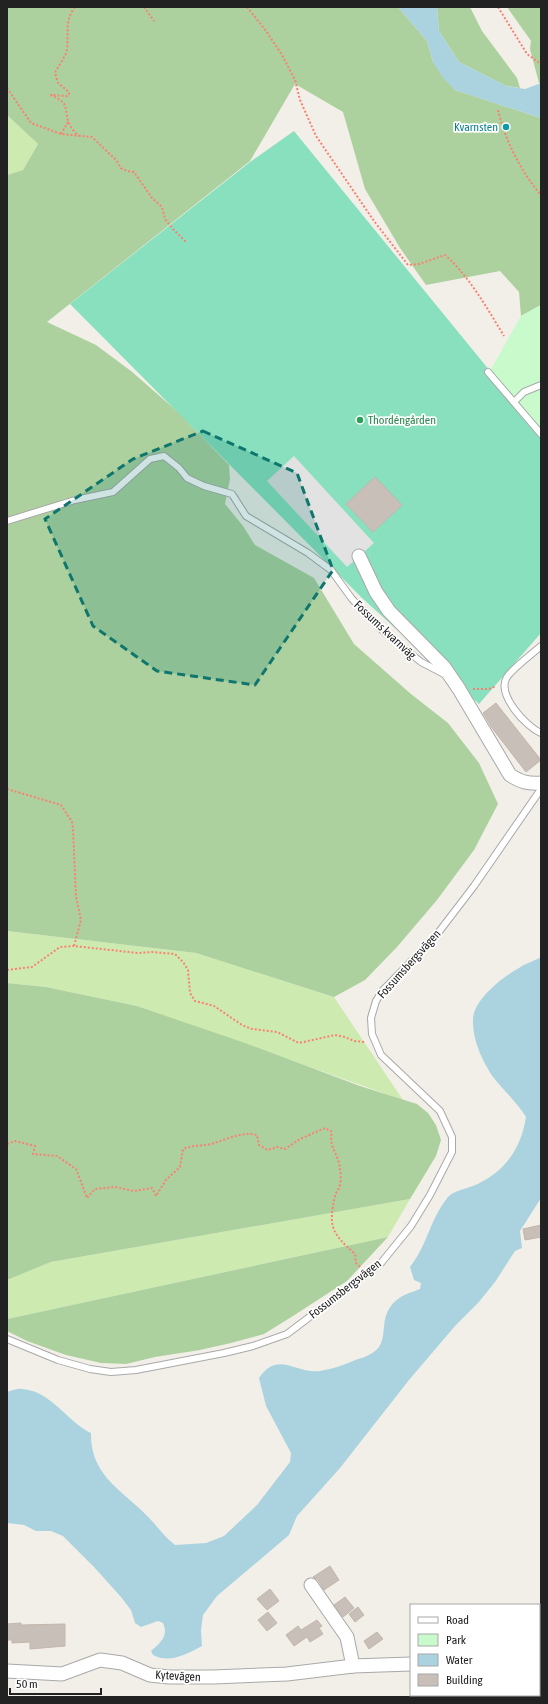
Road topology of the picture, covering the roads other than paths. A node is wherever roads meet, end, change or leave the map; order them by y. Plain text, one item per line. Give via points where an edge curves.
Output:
1 (488, 372) dead end
2 (541, 385) edge
3 (514, 402) junction
4 (541, 434) edge
5 (7, 521) edge
6 (359, 556) dead end
7 (541, 646) edge
8 (450, 676) junction
9 (541, 733) edge
10 (541, 783) edge
11 (541, 789) edge
12 (7, 1338) edge
13 (311, 1585) dead end
14 (410, 1664) edge
15 (353, 1666) junction
16 (7, 1671) edge

1 - 3 lane
2 - 3 lane via 524,392
3 - 4 lane
5 - 8 lane, Fossums kvarnväg via 75,500 113,492 150,459 164,456 187,478 232,494 246,516 308,553 331,570 352,599 384,631 421,662
6 - 8 street via 376,592 389,610 439,661
7 - 9 lane via 506,677 505,685 508,699 519,716 532,729
8 - 10 street, Fossums kvarnväg via 510,775 520,782
11 - 12 lane, Fossumsbergsvägen via 474,886 435,937 383,990 376,1001 371,1018 381,1055 440,1111 452,1137 452,1152 430,1195 411,1226 381,1263 287,1334 224,1353 136,1370 111,1372 58,1360
13 - 15 street via 347,1637
14 - 15 street, Kytevägen
15 - 16 street, Kytevägen via 287,1674 169,1677 150,1675 122,1664 100,1660 62,1674

